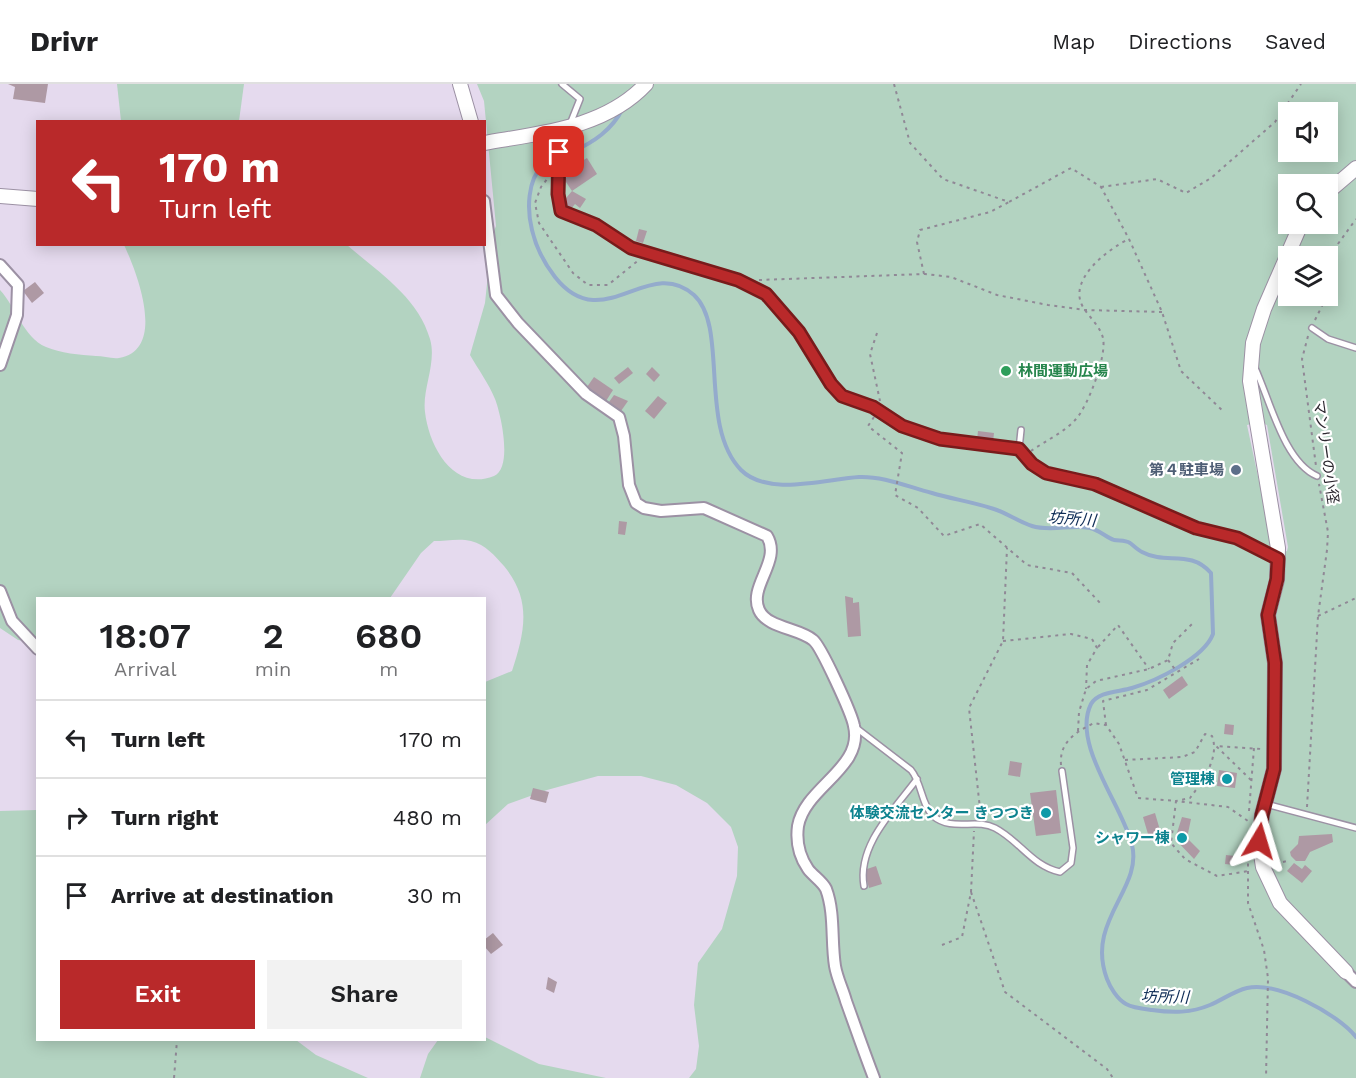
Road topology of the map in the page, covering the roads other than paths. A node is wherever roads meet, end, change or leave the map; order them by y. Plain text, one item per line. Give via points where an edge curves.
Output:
1 (460, 84) edge
2 (562, 84) edge
3 (646, 84) edge
4 (470, 120) edge
5 (570, 126) junction
6 (486, 143) edge
7 (1356, 168) edge
8 (1338, 183) edge
9 (0, 196) edge
10 (36, 200) edge
11 (486, 217) edge
12 (1297, 234) edge
13 (0, 265) edge
14 (1312, 328) road end
15 (1356, 348) edge
16 (1251, 361) junction
17 (0, 365) edge
18 (1021, 430) dead end
19 (1019, 449) junction
20 (1317, 476) road end
21 (1278, 559) junction
22 (0, 591) edge
23 (36, 647) edge
24 (855, 727) junction
25 (1062, 771) road end
26 (917, 779) junction
27 (1265, 803) junction
28 (1356, 828) edge
29 (864, 886) dead end
30 (1346, 972) joint
31 (1356, 982) edge
32 (874, 1078) edge

1 - 4 street
2 - 5 lane via 580,99
3 - 5 street via 630,101 605,115
5 - 6 street
5 - 19 lane via 559,152 561,211 596,225 631,248 738,280 766,294 783,310 842,396 879,410 916,433
7 - 8 street
9 - 10 street
11 - 24 street via 496,295 586,394 619,417 629,485 636,503 661,511 704,508 767,536 771,543 757,596 759,611 770,622 802,632 816,642
12 - 16 street via 1264,309
13 - 17 street via 18,285 17,315
14 - 15 lane via 1328,339
16 - 20 lane via 1292,453
16 - 21 street via 1250,381
18 - 19 lane
19 - 21 lane via 1046,473 1095,484 1196,528 1237,538
21 - 27 street via 1268,615 1275,663 1274,769
22 - 23 street via 12,621
24 - 26 lane
24 - 32 street via 854,747 848,757 809,800 798,824 797,844 830,902 835,968
25 - 26 lane via 1073,848 1071,863 1060,872 1042,866 994,827 958,826 932,815
26 - 29 lane via 867,852 862,871
27 - 28 lane
27 - 30 street via 1259,841 1271,887 1290,916
30 - 31 street

